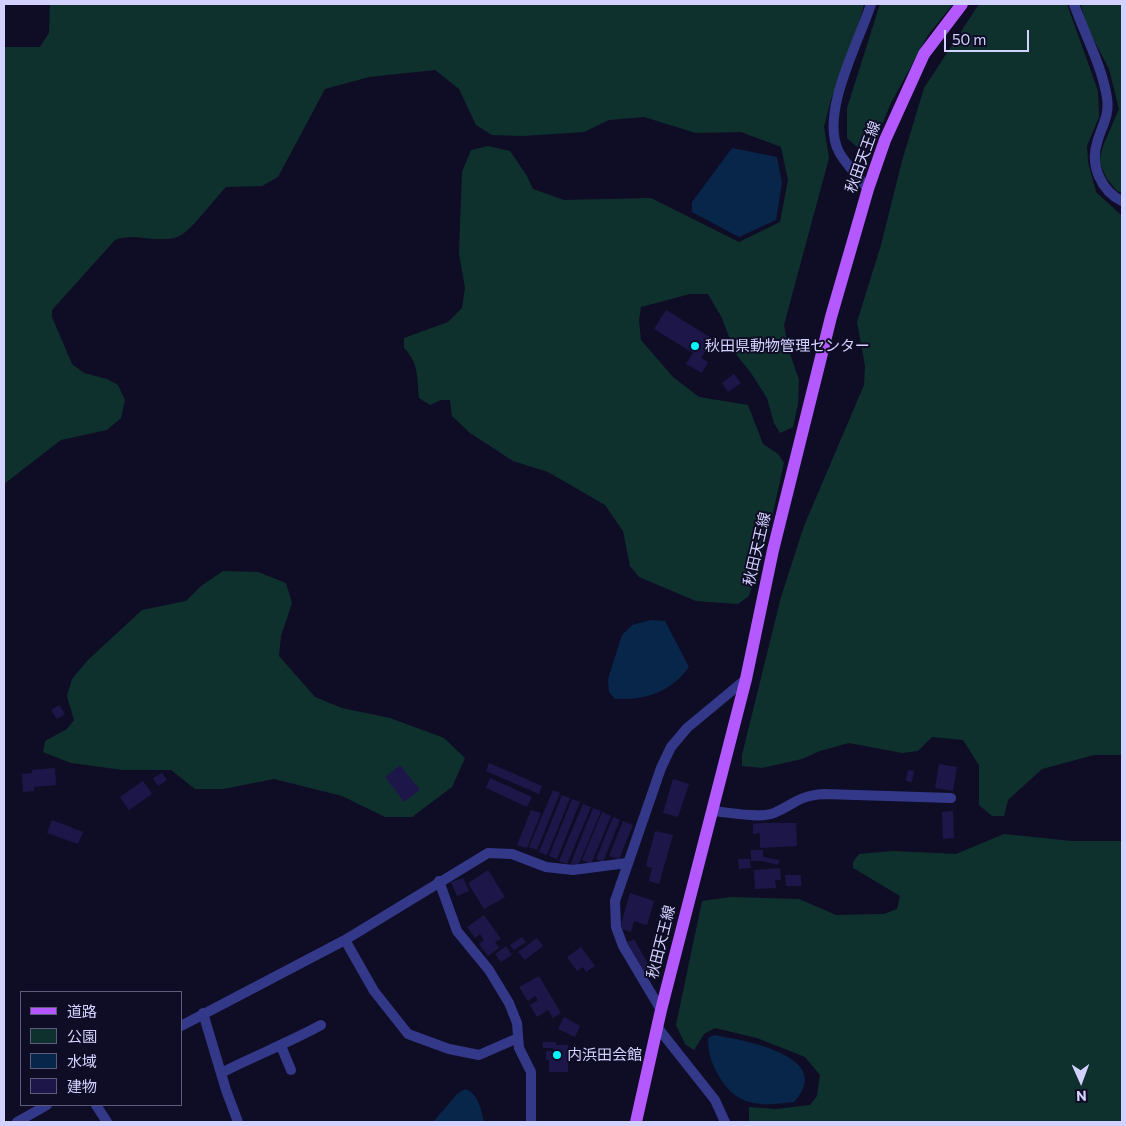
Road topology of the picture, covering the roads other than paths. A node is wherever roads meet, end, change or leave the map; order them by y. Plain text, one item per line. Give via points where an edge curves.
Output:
1 (871, 4) edge
2 (962, 4) edge
3 (1074, 4) edge
4 (868, 189) junction
5 (1122, 201) edge
6 (746, 679) junction
7 (951, 798) dead end
8 (712, 811) junction
9 (627, 863) junction
10 (439, 881) junction
11 (344, 940) junction
12 (661, 1010) junction
13 (203, 1013) junction
14 (182, 1025) edge
15 (321, 1025) dead end
16 (658, 1028) junction
17 (518, 1038) junction
18 (281, 1046) junction
19 (291, 1070) dead end
20 (221, 1073) junction
21 (46, 1106) edge
22 (97, 1106) edge
23 (34, 1118) edge
24 (17, 1122) edge
25 (107, 1122) edge
26 (238, 1122) edge
27 (531, 1122) edge
28 (636, 1122) edge
29 (725, 1122) edge

1 - 4 street via 842,84 835,111 834,136 839,152
2 - 4 main road, 秋田天王線 via 924,54 885,140
3 - 5 street via 1102,74 1108,101 1106,122 1096,144 1095,167 1104,186
4 - 6 main road, 秋田天王線 via 831,318 775,540
6 - 8 main road, 秋田天王線
6 - 9 street via 686,728 671,747
7 - 8 street via 824,794 808,795 773,814
8 - 12 main road, 秋田天王線
9 - 10 street via 573,870 546,867 512,854 488,853
9 - 12 street via 615,901 616,927 623,946
10 - 11 street
10 - 17 street via 458,931 490,970 510,1003
11 - 13 street
11 - 17 street via 374,991 408,1034 479,1055
12 - 16 main road, 秋田天王線
13 - 14 street
13 - 20 street
15 - 18 street
16 - 28 main road, 秋田天王線
16 - 29 street via 715,1100
17 - 27 street via 519,1048 531,1072
18 - 19 street
18 - 20 street via 265,1050
20 - 26 street
21 - 23 street
22 - 25 street
23 - 24 street

